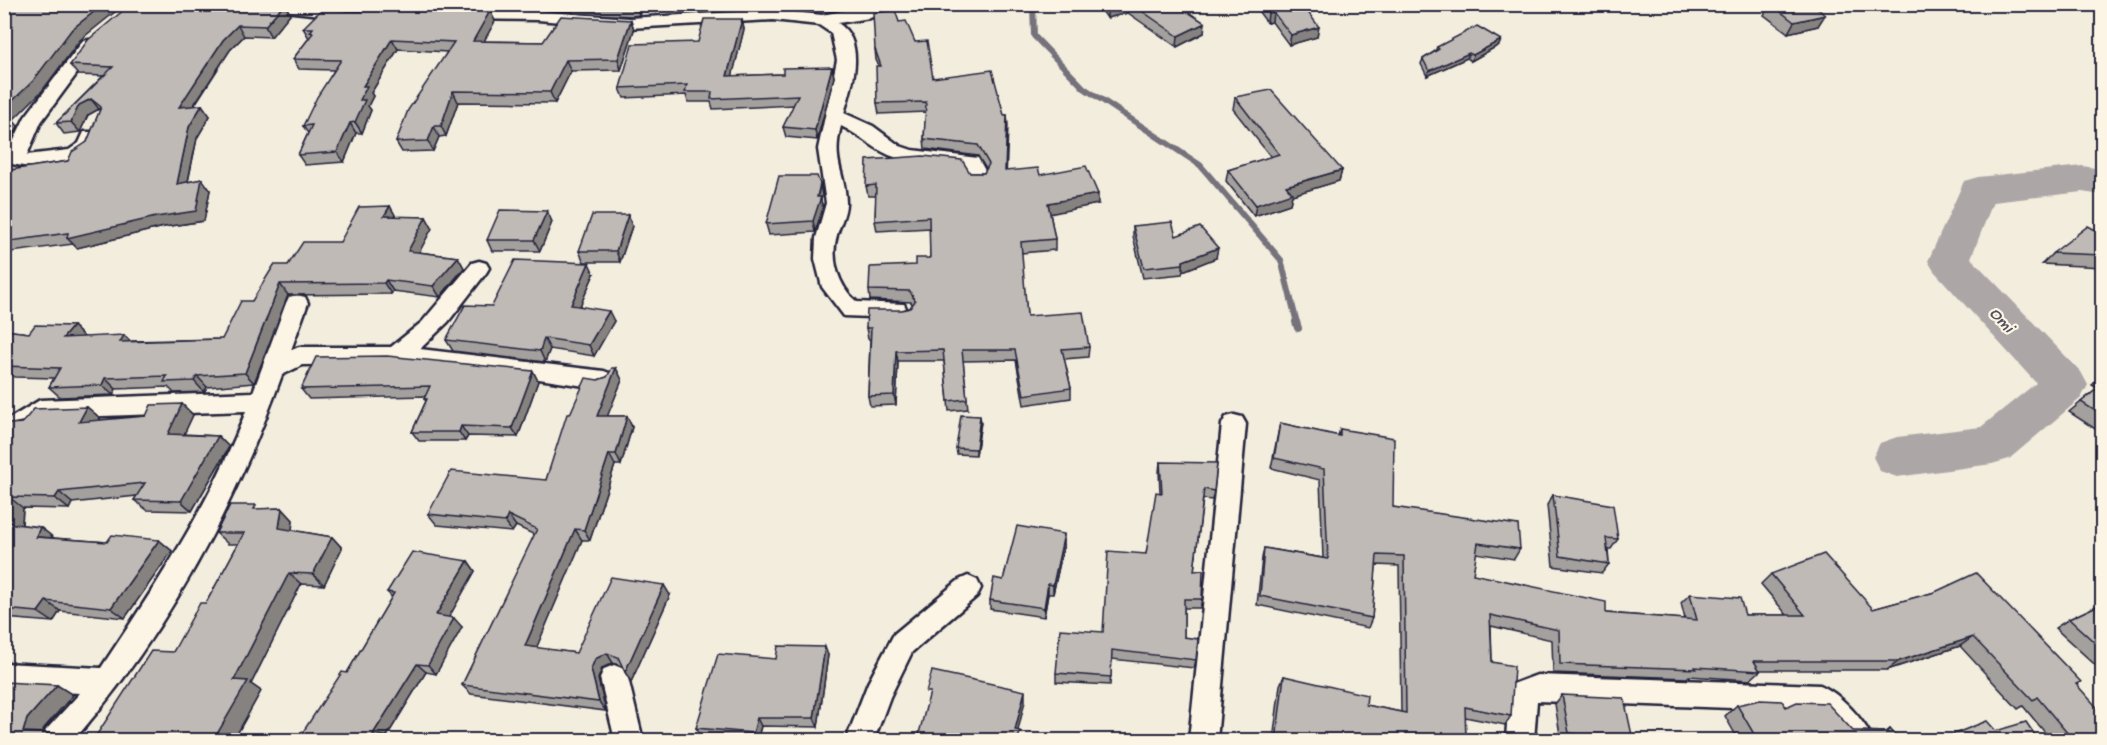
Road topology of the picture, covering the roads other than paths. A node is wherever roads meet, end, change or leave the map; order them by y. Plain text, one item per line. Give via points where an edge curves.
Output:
1 (265, 4) edge
2 (531, 4) edge
3 (896, 4) edge
4 (740, 9) edge
5 (365, 14) edge
6 (448, 14) edge
7 (507, 14) junction
8 (828, 19) junction
9 (105, 32) edge
10 (834, 116) junction
11 (98, 117) edge
12 (978, 176) edge
13 (478, 268) dead end
14 (297, 303) dead end
15 (903, 310) edge
16 (393, 355) junction
17 (273, 369) junction
18 (604, 380) edge
19 (261, 401) junction
20 (1234, 424) dead end
21 (4, 435) edge
22 (968, 588) dead end
23 (4, 676) edge
24 (614, 678) dead end
25 (108, 681) junction
26 (56, 741) edge
27 (629, 741) edge
28 (860, 741) edge
29 (1203, 741) edge
30 (1521, 741) edge
31 (1859, 741) edge

1 - 5 street
2 - 7 street
3 - 8 street
4 - 7 street via 632,23
4 - 8 street
6 - 7 street
8 - 10 street via 837,29 846,59 847,76
9 - 11 street via 88,45 32,122 15,159 31,162 78,154 88,146
10 - 12 street via 910,156 965,159 972,162
10 - 15 street via 827,150 836,202 824,260 834,294 852,310
13 - 16 street via 424,335
14 - 17 street
16 - 17 street via 299,356
16 - 18 street
17 - 19 street
19 - 21 street via 40,409
19 - 25 street via 248,437 191,554
20 - 29 street
22 - 28 street via 903,643 878,692
23 - 25 street
24 - 27 street
25 - 26 street
30 - 31 street via 1523,693 1537,688 1820,698

